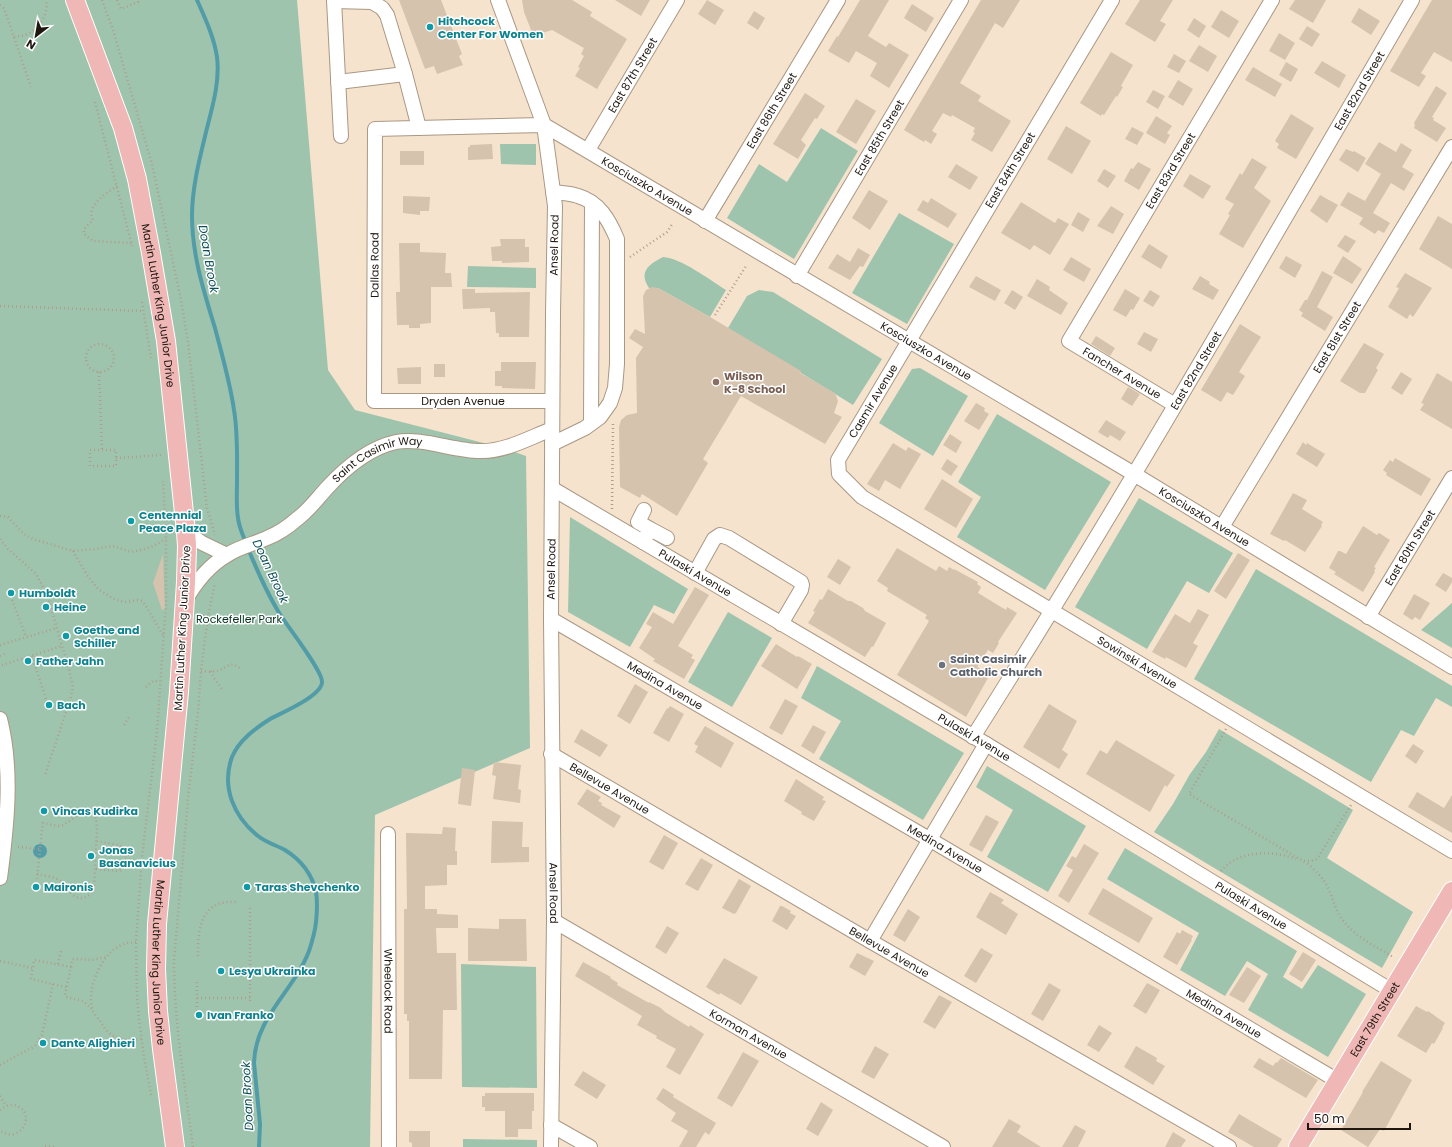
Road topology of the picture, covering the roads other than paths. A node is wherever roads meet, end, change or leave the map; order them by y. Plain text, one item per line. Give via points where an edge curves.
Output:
1 (75, 0) edge
2 (498, 0) edge
3 (677, 0) edge
4 (838, 0) edge
5 (961, 0) edge
6 (1112, 0) edge
7 (1272, 0) edge
8 (1412, 0) edge
9 (334, 1) edge
10 (405, 74) junction
11 (338, 82) junction
12 (544, 125) junction
13 (418, 128) junction
14 (341, 136) dead end
15 (1452, 147) edge
16 (588, 150) junction
17 (553, 192) junction
18 (592, 203) junction
19 (705, 221) junction
20 (797, 276) junction
21 (909, 341) junction
22 (1069, 341) joint
23 (374, 401) joint
24 (552, 401) junction
25 (1175, 405) junction
26 (591, 423) junction
27 (552, 429) junction
28 (552, 444) junction
29 (838, 460) joint
30 (1134, 474) junction
31 (1452, 478) edge
32 (552, 489) junction
33 (644, 510) dead end
34 (1222, 527) junction
35 (650, 529) junction
36 (186, 532) junction
37 (667, 538) dead end
38 (643, 542) junction
39 (232, 552) junction
40 (695, 573) junction
41 (191, 609) junction
42 (1052, 611) junction
43 (1368, 617) junction
44 (551, 619) junction
45 (781, 624) junction
46 (1452, 667) edge
47 (0, 719) edge
48 (973, 737) junction
49 (986, 744) junction
50 (551, 754) junction
51 (388, 834) dead end
52 (929, 839) junction
53 (1452, 851) edge
54 (0, 878) edge
55 (1452, 891) edge
56 (554, 921) junction
57 (870, 941) junction
58 (1392, 991) junction
59 (1338, 1081) junction
60 (551, 1125) junction
61 (175, 1147) edge
62 (389, 1147) edge
63 (551, 1147) edge
64 (590, 1147) edge
65 (943, 1147) edge
66 (1229, 1147) edge
67 (1298, 1147) edge

1 - 36 main road, Martin Luther King Junior Drive via 123,128 136,179 166,341
2 - 12 street, Ansel Road
3 - 16 street, East 87th Street
4 - 19 street, East 86th Street
5 - 20 street, East 85th Street
6 - 21 street, East 84th Street
7 - 22 street, East 83rd Street
8 - 25 street, East 82nd Street
9 - 10 street via 372,2 382,8 387,15
9 - 11 street
10 - 11 street
10 - 13 street
11 - 14 street
12 - 13 street
12 - 16 street, Kosciuszko Avenue
12 - 17 street, Ansel Road
13 - 23 street, Dallas Road via 375,129
15 - 34 street, East 81st Street
16 - 19 street, Kosciuszko Avenue
17 - 18 street via 578,196
17 - 24 street, Ansel Road via 555,206
18 - 26 street
18 - 26 street via 610,221 617,238 617,364 615,388 610,403 600,417
19 - 20 street, Kosciuszko Avenue
20 - 21 street, Kosciuszko Avenue
21 - 29 street, Casmir Avenue
21 - 30 street, Kosciuszko Avenue
22 - 25 street, Fancher Avenue
23 - 24 street, Dryden Avenue
24 - 27 street, Ansel Road
25 - 30 street, East 82nd Street
26 - 28 street
27 - 28 street, Ansel Road
27 - 39 street, Saint Casimir Way via 519,443 490,451 412,442 396,442 381,447 346,469 297,520 278,533
28 - 32 street, Ansel Road
29 - 42 street, Sowinski Avenue via 839,474 862,497
30 - 34 street, Kosciuszko Avenue
30 - 42 street, East 82nd Street
31 - 43 street, East 80th Street
32 - 38 street, Pulaski Avenue
32 - 44 street, Ansel Road
33 - 35 street via 638,522
34 - 43 street, Kosciuszko Avenue
35 - 37 street
35 - 38 street
36 - 39 street via 202,543
36 - 41 main road, Martin Luther King Junior Drive
38 - 40 street, Pulaski Avenue
39 - 41 street, Saint Casimir Way via 202,577 192,589
40 - 45 street, Pulaski Avenue
40 - 45 street via 714,539 720,535 729,538 801,582 801,590
41 - 61 main road, Martin Luther King Junior Drive via 179,692 157,924 156,969 160,1034
42 - 48 street, East 82nd Street
42 - 53 street, Sowinski Avenue
43 - 46 street, Kosciuszko Avenue
44 - 50 street, Ansel Road
44 - 52 street, Medina Avenue
45 - 48 street, Pulaski Avenue
47 - 54 street via 7,774 5,838
48 - 49 street, Pulaski Avenue
49 - 52 street
49 - 58 street, Pulaski Avenue
50 - 56 street, Ansel Road
50 - 57 street, Bellevue Avenue
51 - 62 street, Wheelock Road
52 - 57 street
52 - 59 street, Medina Avenue
55 - 58 main road, East 79th Street
56 - 60 street, Ansel Road
56 - 65 street, Korman Avenue
57 - 66 street, Bellevue Avenue
58 - 59 main road, East 79th Street
59 - 67 main road, East 79th Street
60 - 63 street, Ansel Road
60 - 64 street

